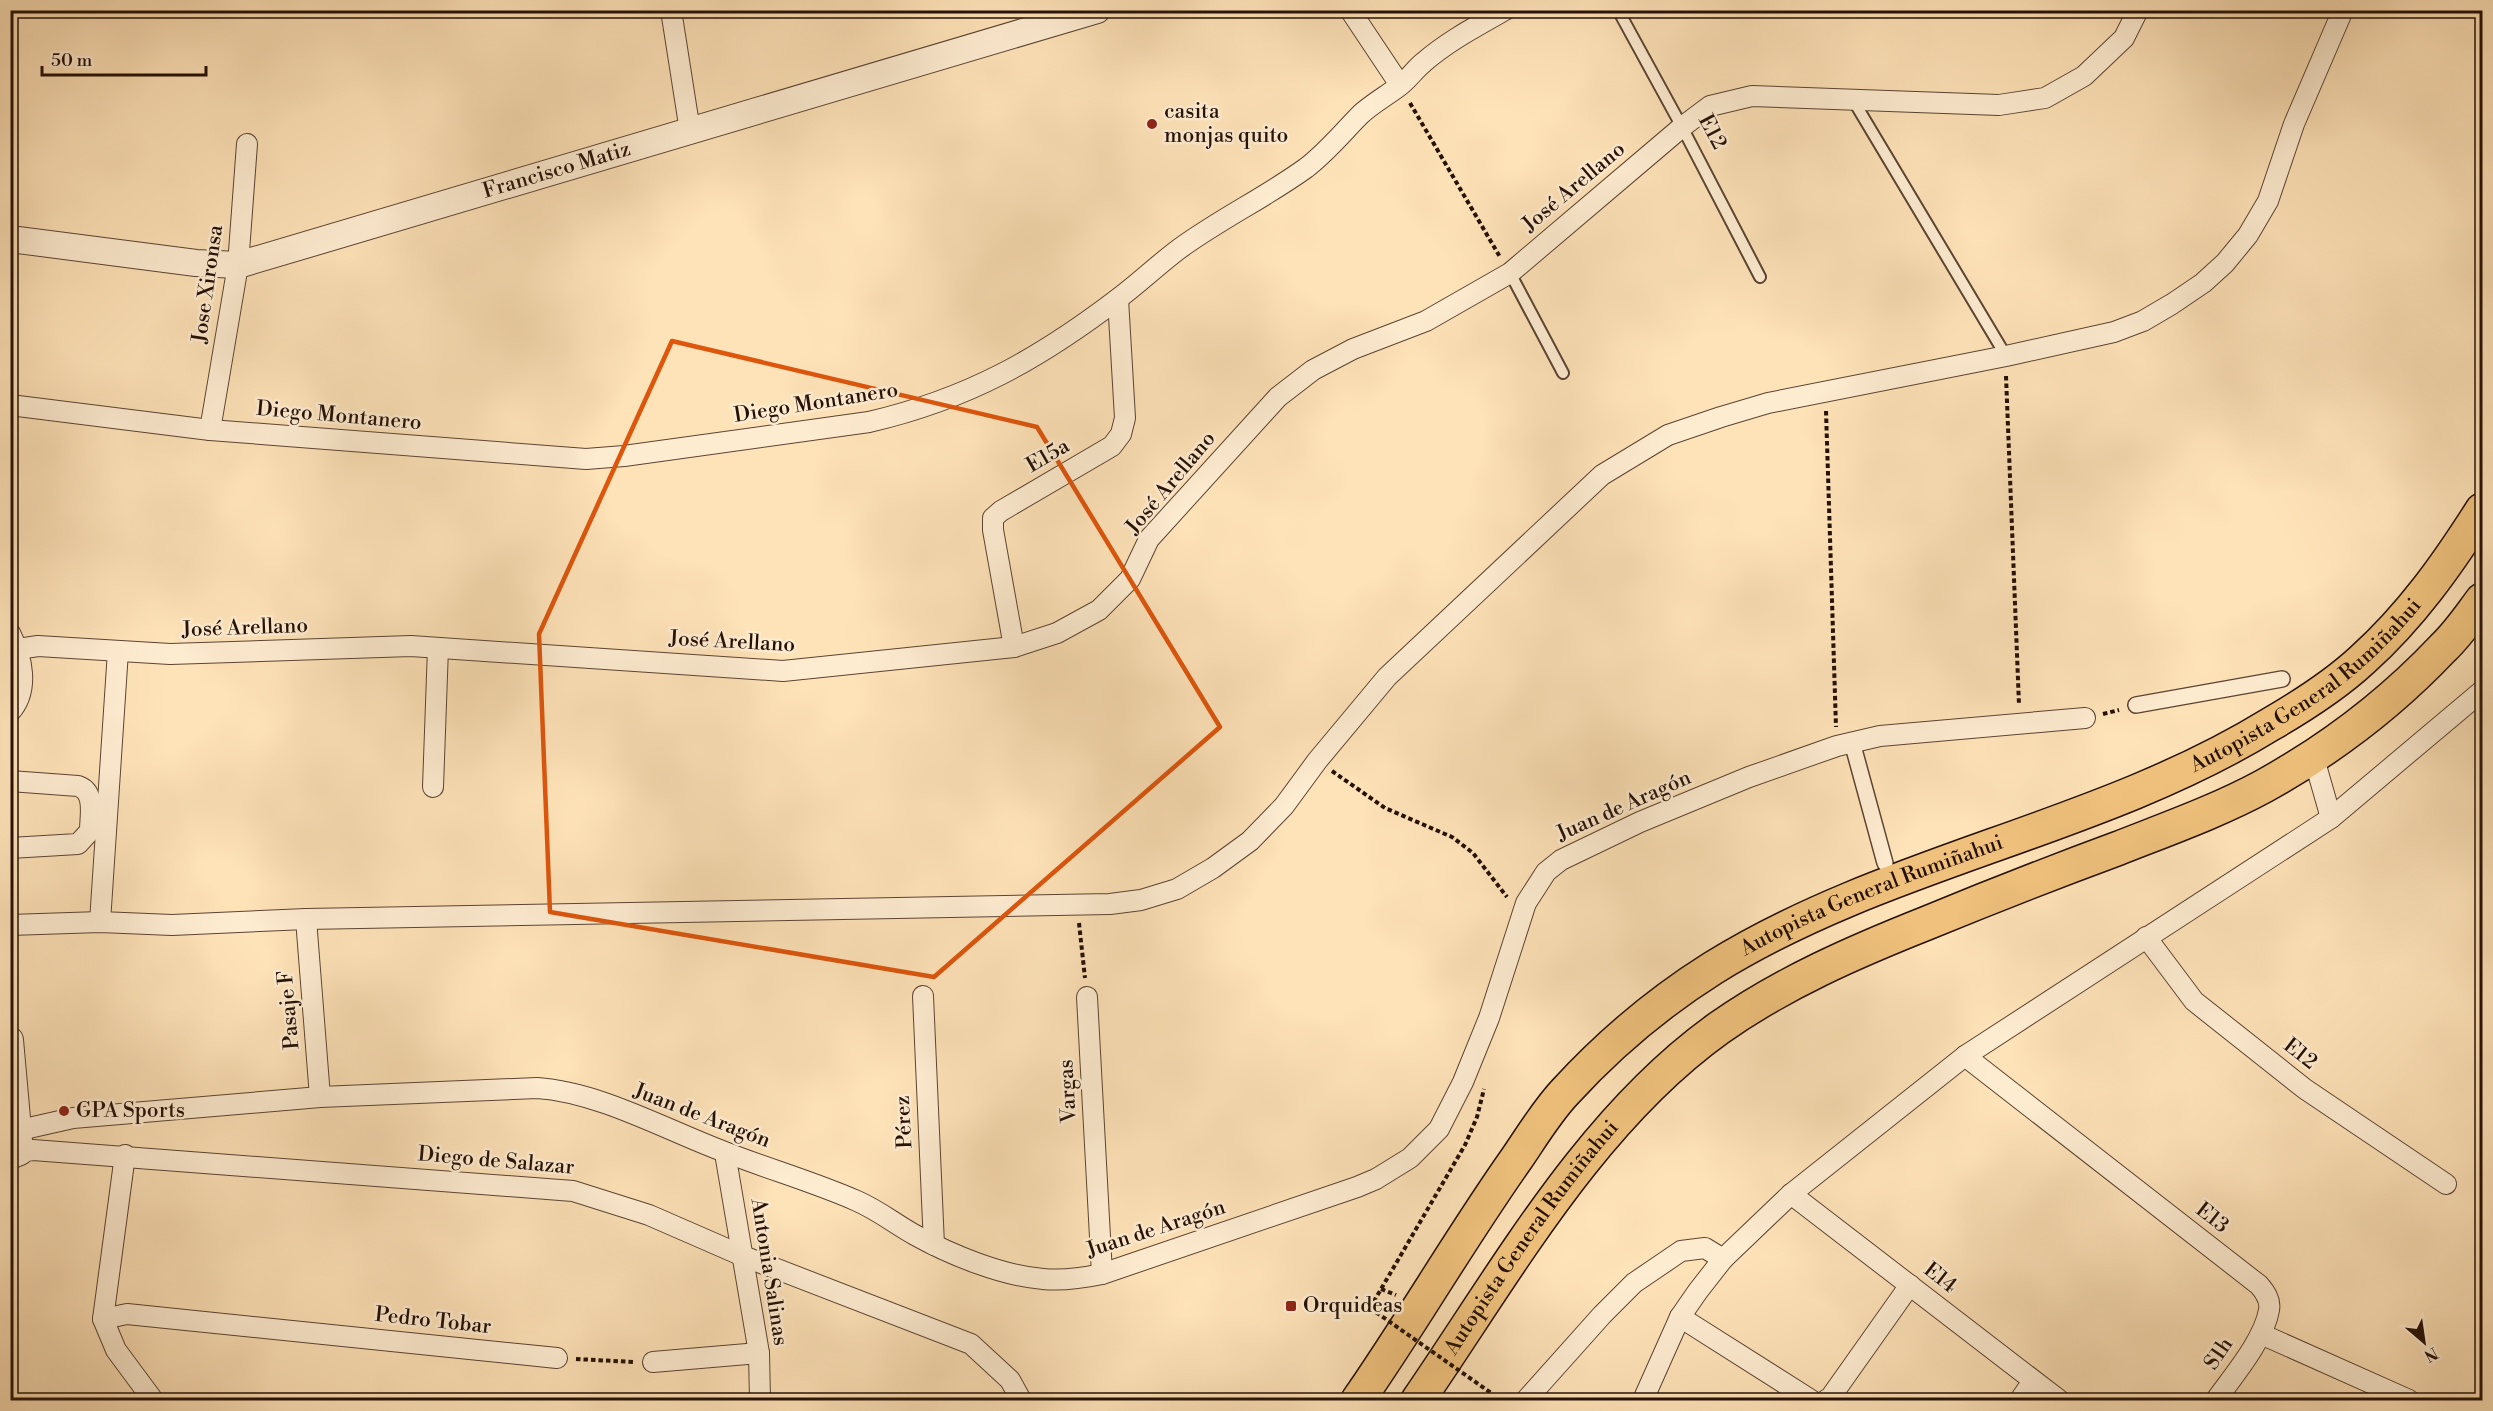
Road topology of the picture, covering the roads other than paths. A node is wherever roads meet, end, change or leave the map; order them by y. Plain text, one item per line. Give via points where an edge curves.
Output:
1 (671, 10) edge
2 (1097, 10) edge
3 (1350, 10) edge
4 (1505, 10) edge
5 (1618, 10) edge
6 (2138, 10) edge
7 (2343, 10) edge
8 (1069, 14) edge
9 (1400, 85) junction
10 (1853, 100) junction
11 (1682, 127) junction
12 (690, 131) junction
13 (247, 144) dead end
14 (10, 239) edge
15 (238, 265) junction
16 (1510, 273) junction
17 (1760, 277) dead end
18 (1118, 299) junction
19 (2006, 356) junction
20 (1563, 374) dead end
21 (10, 405) edge
22 (210, 430) junction
23 (2482, 510) edge
24 (2482, 600) edge
25 (14, 641) edge
26 (1014, 647) junction
27 (438, 648) junction
28 (118, 651) junction
29 (2282, 679) dead end
30 (2482, 691) edge
31 (2136, 705) road end
32 (10, 712) edge
33 (2085, 718) road end
34 (1844, 744) junction
35 (2313, 755) junction
36 (10, 782) edge
37 (433, 787) dead end
38 (2331, 818) junction
39 (10, 848) edge
40 (1884, 863) dead end
41 (306, 920) junction
42 (100, 922) junction
43 (10, 925) edge
44 (2146, 937) junction
45 (922, 996) dead end
46 (1088, 997) road end
47 (10, 1040) edge
48 (1965, 1056) junction
49 (320, 1097) junction
50 (17, 1146) edge
51 (725, 1153) junction
52 (125, 1155) junction
53 (2446, 1184) dead end
54 (1791, 1194) junction
55 (934, 1245) junction
56 (743, 1256) junction
57 (1723, 1260) junction
58 (1102, 1274) junction
59 (1910, 1285) junction
60 (1680, 1317) junction
61 (103, 1319) junction
62 (2261, 1334) junction
63 (759, 1353) junction
64 (557, 1358) road end
65 (653, 1362) road end
66 (2033, 1381) junction
67 (1429, 1394) edge
68 (153, 1401) edge
69 (760, 1401) edge
70 (1021, 1401) edge
71 (1358, 1401) edge
72 (1526, 1401) edge
73 (1643, 1401) edge
74 (1811, 1401) edge
75 (1826, 1401) edge
76 (2020, 1401) edge
77 (2059, 1401) edge
78 (2216, 1401) edge
79 (2409, 1401) edge

1 - 12 street
2 - 8 street, Francisco Matiz
3 - 9 street
4 - 9 street, Diego Montanero via 1423,62
5 - 11 lane, E12
6 - 10 street, José Arellano via 2124,38 2100,61 2084,76 2045,98 2000,105
7 - 19 street via 2294,124 2268,201 2225,263 2203,283 2143,321 2114,332
8 - 12 street, Francisco Matiz
9 - 18 street, Diego Montanero via 1362,113 1305,168 1214,224
10 - 11 street, José Arellano via 1752,96 1710,106
10 - 19 lane
11 - 16 street, José Arellano
11 - 17 lane, E12
12 - 15 street, Francisco Matiz
13 - 15 street, Jose Xironsa
14 - 15 street, Francisco Matiz
15 - 22 street, Jose Xironsa
16 - 20 lane
16 - 26 street, José Arellano via 1426,321 1353,349 1313,370 1278,397 1149,539 1130,579 1099,610 1057,633
18 - 22 street, Diego Montanero via 1034,357 986,384 935,404 869,422 586,459
18 - 26 street, E15a via 1125,418 1121,434 1112,446 993,518
19 - 41 street via 1768,403 1668,435 1602,475 1387,677 1284,806 1250,841 1177,889 1110,904
21 - 22 street, Diego Montanero
23 - 71 highway, Autopista General Rumiñahui via 2444,570 2360,663 2334,674 2300,707 2242,742 2157,784 1843,901 1763,939 1668,1000 1609,1047 1562,1094 1497,1186
24 - 35 highway, Autopista General Rumiñahui via 2444,647 2376,710
25 - 28 street, José Arellano
25 - 32 street via 23,664 21,686
26 - 27 street, José Arellano via 783,671
27 - 28 street, José Arellano via 170,654
27 - 37 street
28 - 42 street
29 - 31 street
30 - 38 street
33 - 34 street, Juan de Aragón via 1880,736
34 - 40 street
34 - 58 street, Juan de Aragón via 1651,817 1561,860 1546,872 1522,918 1489,1018 1448,1113 1439,1129 1410,1158 1357,1187
35 - 38 street
35 - 67 highway, Autopista General Rumiñahui via 2263,787 2178,825 1863,949 1783,987 1719,1029 1655,1080 1540,1218
36 - 39 street via 78,786 90,796 90,831 78,844
38 - 44 street
41 - 42 street via 172,925
41 - 49 street, Pasaje F
42 - 43 street
44 - 48 street
44 - 53 street, E12 via 2194,1001 2305,1089
45 - 55 street, Pérez
46 - 58 street, Vargas
47 - 50 street
48 - 54 street
48 - 62 street, E13 via 2259,1285 2267,1295 2270,1309
49 - 50 street, Juan de Aragón via 73,1118
49 - 51 street, Juan de Aragón via 556,1089 582,1095
50 - 52 street, Diego de Salazar
51 - 55 street, Juan de Aragón via 856,1200
51 - 56 street, Antonia Salinas
52 - 56 street, Diego de Salazar via 573,1191 649,1215
52 - 61 street
54 - 57 street
54 - 59 street, E14
55 - 58 street, Juan de Aragón via 1029,1277 1063,1279
56 - 63 street, Antonia Salinas
56 - 70 street, Diego de Salazar via 971,1344 1010,1380
57 - 60 street
57 - 72 street via 1705,1248 1681,1251 1657,1266 1602,1315
59 - 66 street, E14
59 - 75 street
60 - 73 street
60 - 74 street
61 - 64 street, Pedro Tobar via 127,1314
61 - 68 street via 116,1350
62 - 78 street, S1h
62 - 79 street
63 - 65 street
63 - 69 street, Antonia Salinas
66 - 76 street
66 - 77 street, E14

